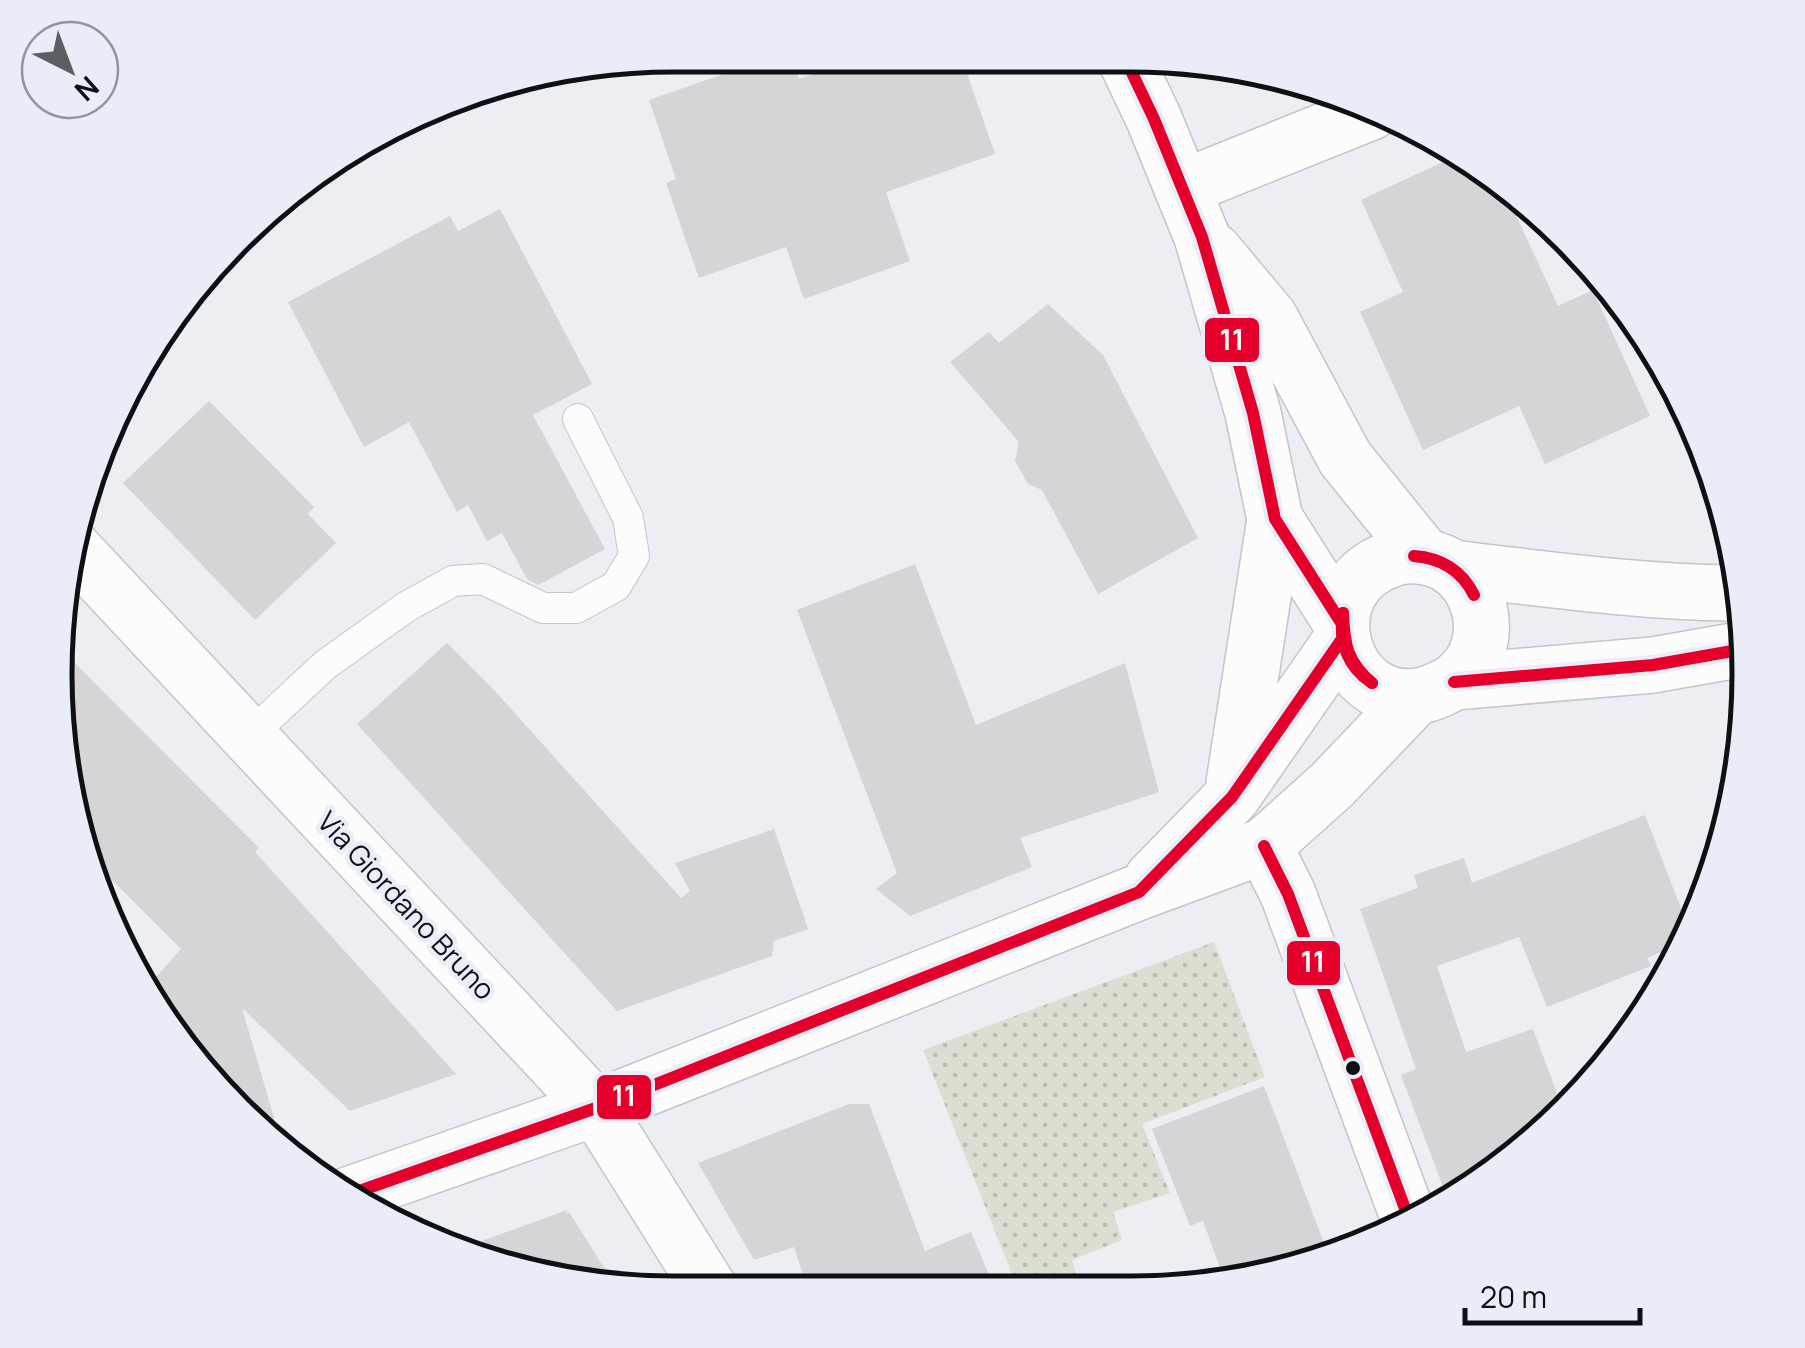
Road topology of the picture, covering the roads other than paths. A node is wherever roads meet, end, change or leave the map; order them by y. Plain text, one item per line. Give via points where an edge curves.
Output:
1 (1131, 72) edge
2 (1361, 118) edge
3 (1192, 213) junction
4 (578, 419) dead end
5 (1276, 519) junction
6 (84, 559) edge
7 (1438, 562) junction
8 (1727, 593) edge
9 (1341, 630) junction
10 (1731, 651) edge
11 (1435, 690) junction
12 (249, 736) junction
13 (1232, 797) junction
14 (1264, 846) junction
15 (1139, 892) junction
16 (596, 1108) junction
17 (364, 1189) edge
18 (1405, 1209) edge
19 (702, 1276) edge

1 - 3 street
2 - 3 street
3 - 5 street via 1253,413
3 - 7 street via 1270,318 1345,458
4 - 12 lane via 628,518 634,556 616,586 576,608 543,608 483,579 453,581 325,665
5 - 9 street
5 - 13 street
6 - 12 street, Via Giordano Bruno
7 - 8 street via 1571,583
7 - 9 street via 1400,556 1377,564 1346,598
7 - 11 street via 1468,582 1483,624 1470,666
9 - 11 street via 1348,658 1377,688 1395,695
9 - 13 street
10 - 11 street
11 - 14 street
12 - 16 street, Via Giordano Bruno
13 - 15 street
14 - 15 street
14 - 18 street
15 - 16 street
16 - 17 street
16 - 19 street, Via Giordano Bruno

